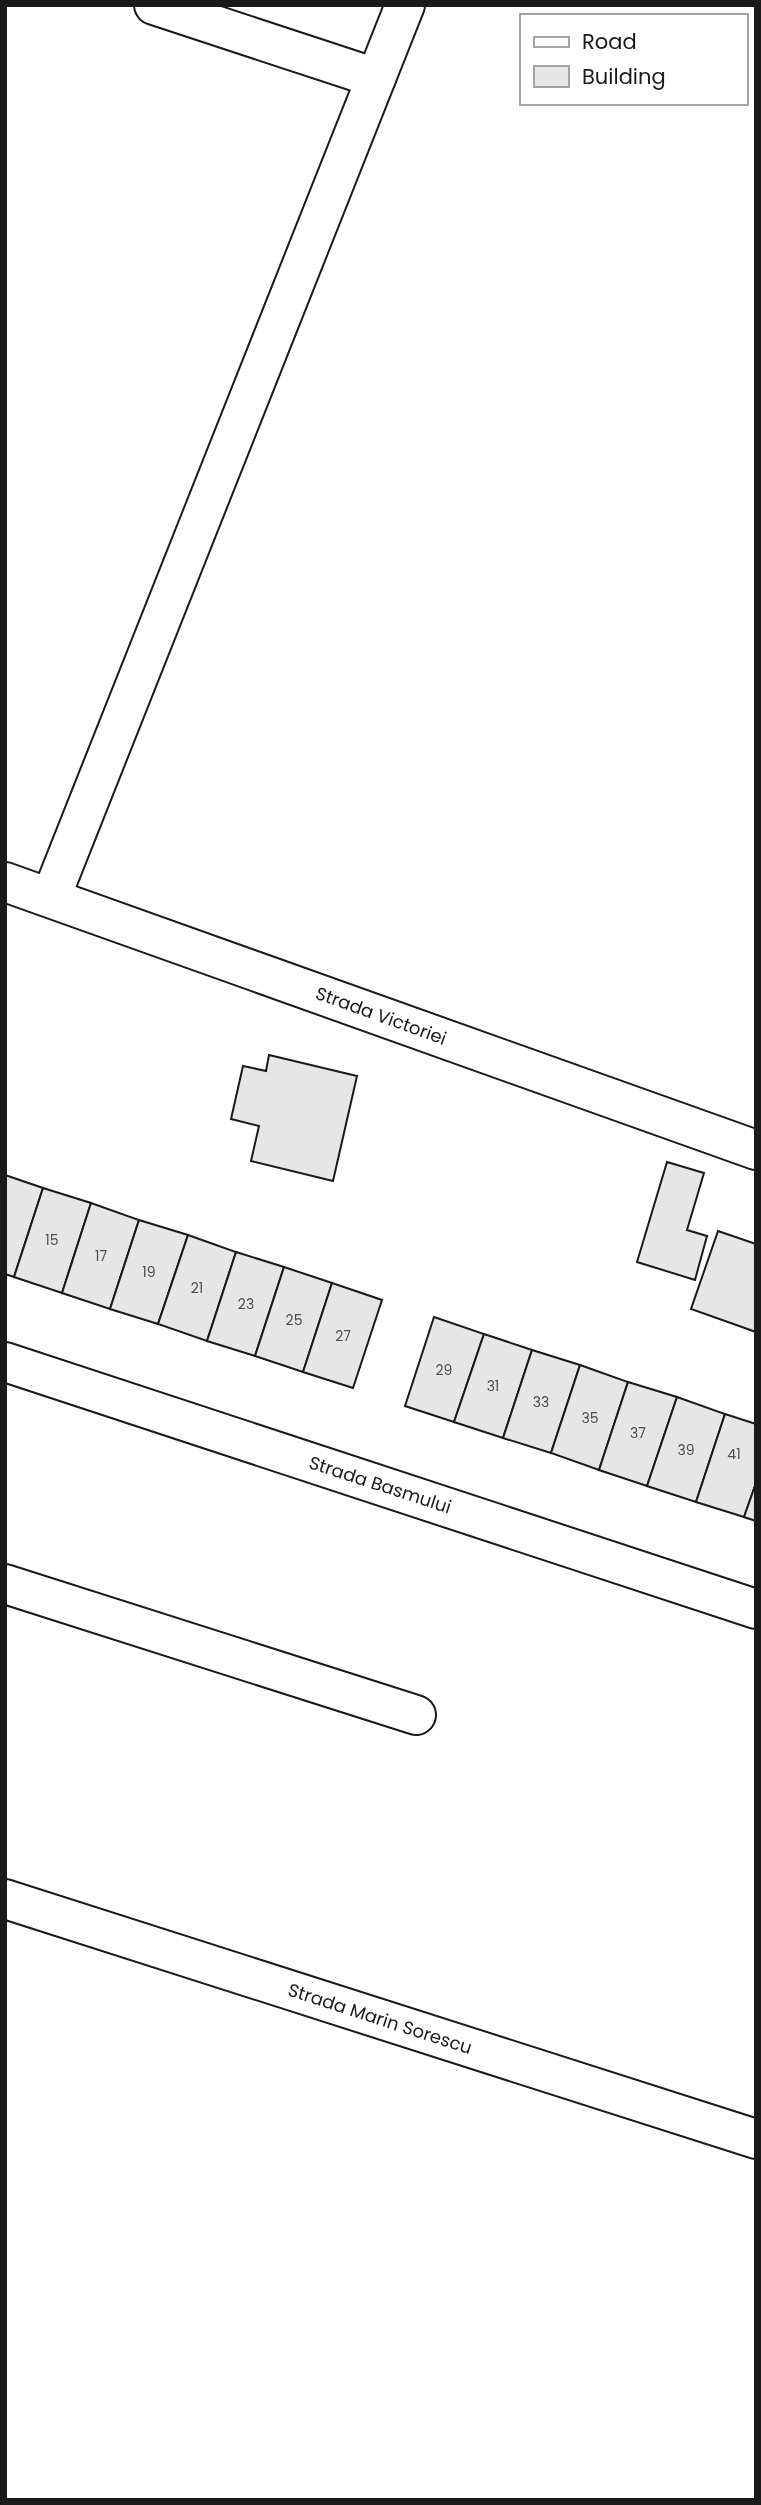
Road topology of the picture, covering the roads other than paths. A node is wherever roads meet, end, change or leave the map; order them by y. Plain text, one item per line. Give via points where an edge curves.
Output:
1 (154, 5) edge
2 (405, 5) edge
3 (376, 78) junction
4 (5, 883) edge
5 (51, 897) junction
6 (756, 1150) edge
7 (5, 1362) edge
8 (5, 1584) edge
9 (756, 1609) edge
10 (416, 1715) dead end
11 (5, 1899) edge
12 (756, 2139) edge

1 - 3 street
2 - 3 street
3 - 5 street
4 - 5 street, Strada Victoriei
5 - 6 street, Strada Victoriei
7 - 9 street, Strada Basmului
8 - 10 street
11 - 12 street, Strada Marin Sorescu

